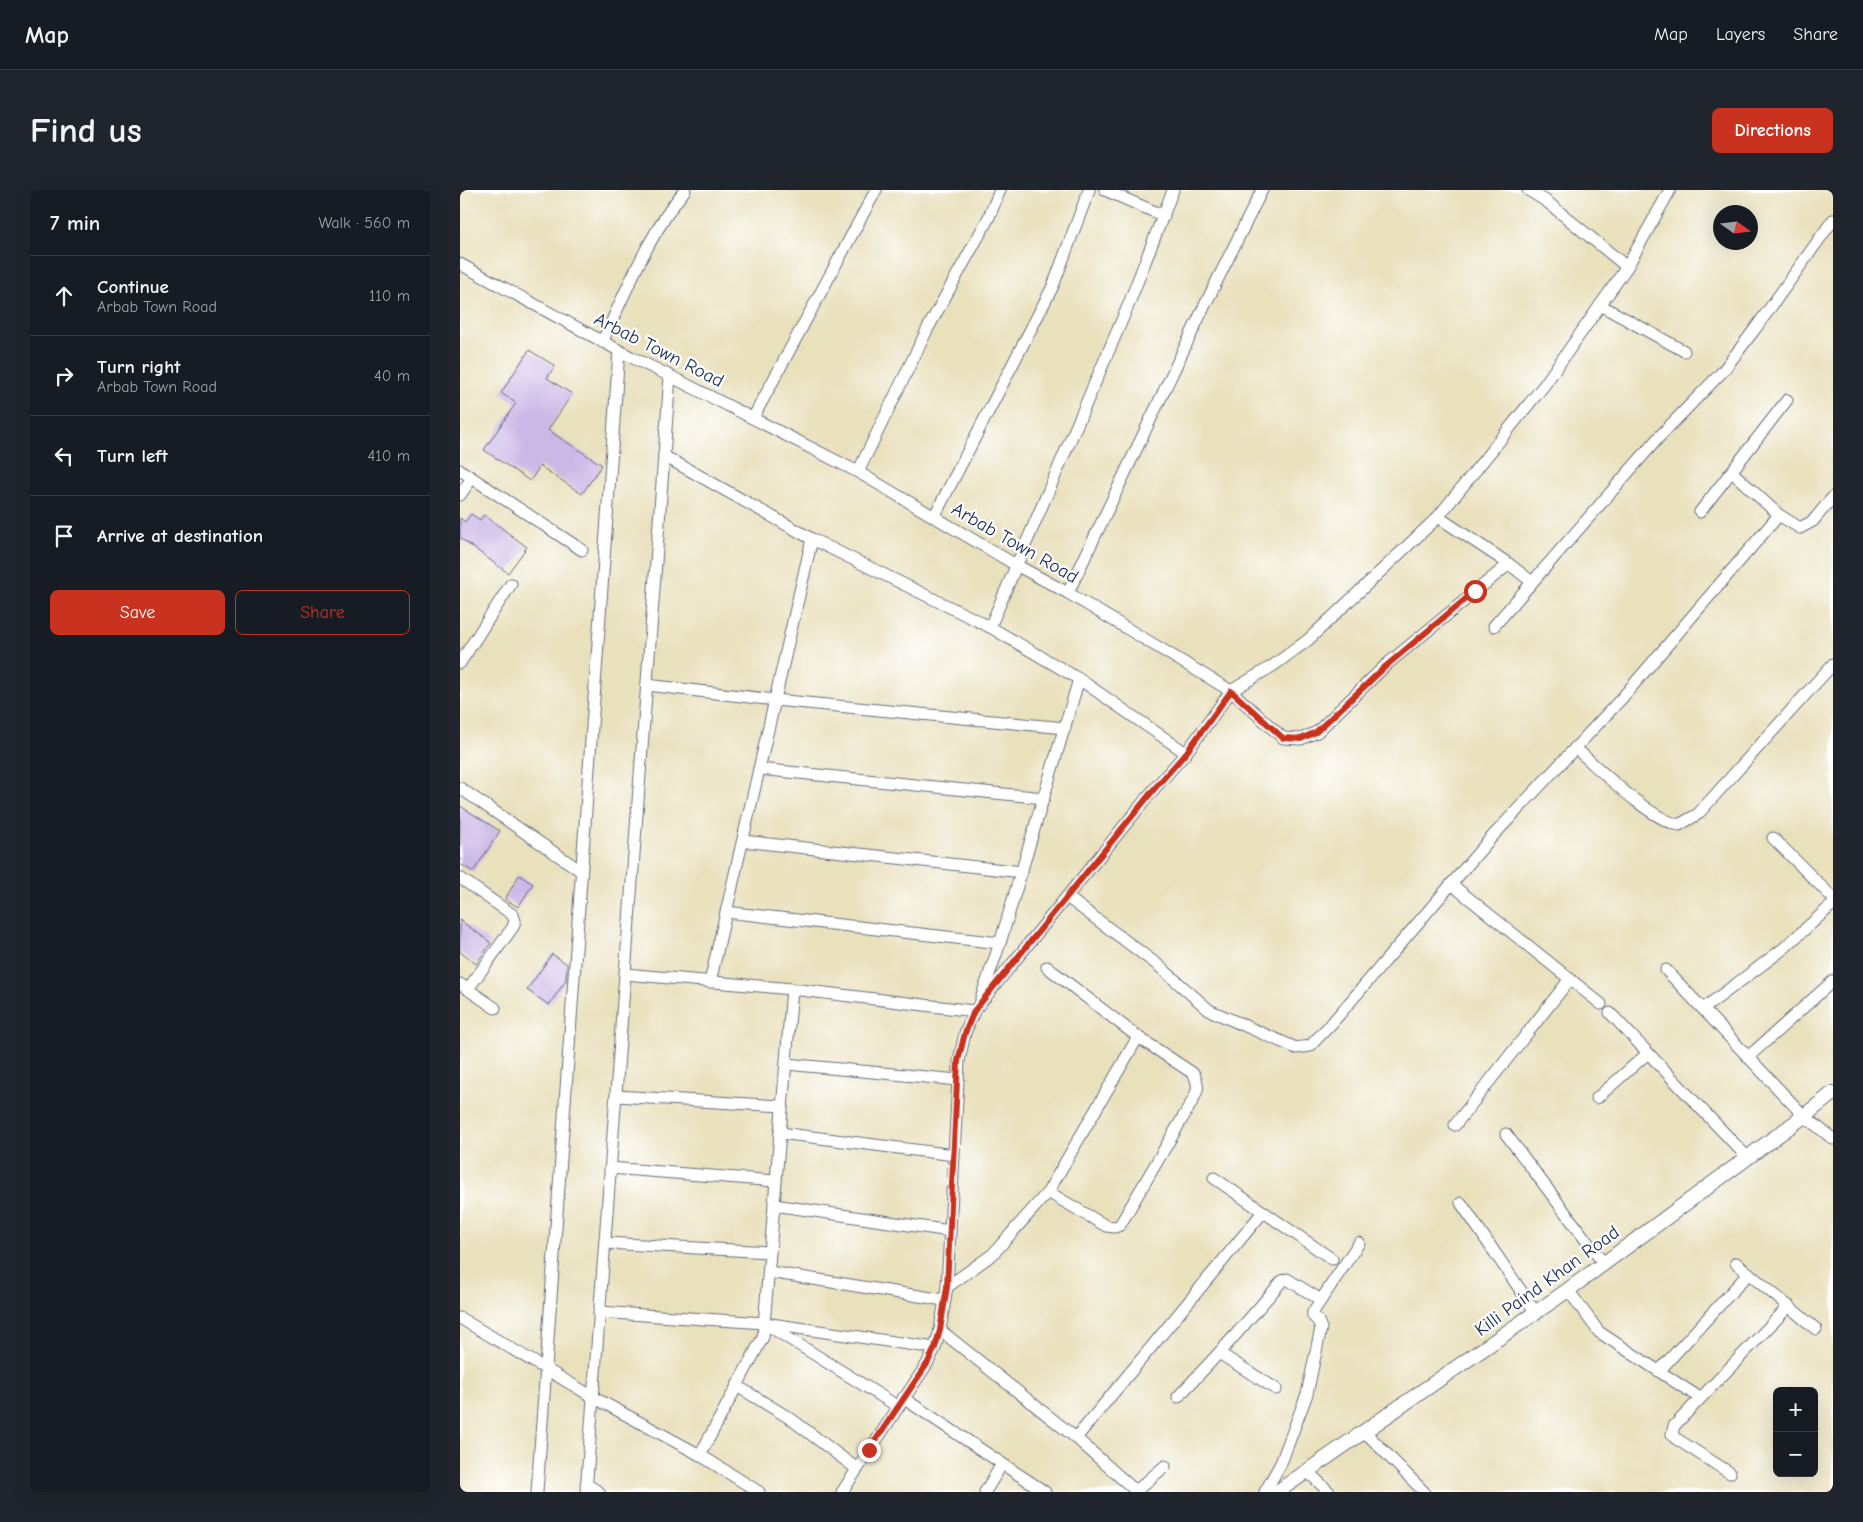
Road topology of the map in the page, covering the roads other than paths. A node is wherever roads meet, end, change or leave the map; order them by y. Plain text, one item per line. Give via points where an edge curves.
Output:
1 (685, 190) edge
2 (876, 190) edge
3 (1000, 190) edge
4 (1089, 190) edge
5 (1105, 190) edge
6 (1174, 190) edge
7 (1262, 190) edge
8 (1528, 190) edge
9 (1670, 190) edge
10 (1164, 216) junction
11 (1833, 220) edge
12 (460, 264) edge
13 (1627, 267) junction
14 (1600, 305) junction
15 (602, 342) junction
16 (619, 351) junction
17 (1684, 351) dead end
18 (670, 376) junction
19 (1787, 400) dead end
20 (753, 418) junction
21 (664, 456) junction
22 (460, 470) edge
23 (858, 472) junction
24 (1732, 472) junction
25 (472, 478) junction
26 (460, 495) edge
27 (1833, 497) edge
28 (1700, 512) dead end
29 (1779, 515) junction
30 (934, 517) junction
31 (1438, 517) junction
32 (812, 539) junction
33 (582, 550) dead end
34 (1509, 564) junction
35 (1016, 565) junction
36 (1532, 582) junction
37 (511, 584) dead end
38 (1068, 593) junction
39 (990, 626) junction
40 (1494, 626) dead end
41 (460, 663) edge
42 (1833, 664) edge
43 (1079, 679) junction
44 (647, 685) junction
45 (1231, 691) junction
46 (775, 700) junction
47 (1065, 728) junction
48 (1575, 748) junction
49 (1186, 753) junction
50 (759, 769) junction
51 (460, 788) edge
52 (1044, 798) junction
53 (1773, 838) dead end
54 (743, 841) junction
55 (581, 871) junction
56 (1022, 872) junction
57 (460, 878) edge
58 (1452, 884) junction
59 (1067, 897) junction
60 (1833, 898) edge
61 (1833, 904) edge
62 (726, 912) junction
63 (1000, 943) junction
64 (1047, 967) dead end
65 (1666, 970) dead end
66 (625, 974) junction
67 (1570, 979) junction
68 (1833, 981) edge
69 (710, 982) junction
70 (464, 987) edge
71 (792, 989) junction
72 (1601, 1004) dead end
73 (495, 1008) dead end
74 (976, 1008) junction
75 (1703, 1009) junction
76 (1610, 1013) dead end
77 (1138, 1037) junction
78 (1648, 1053) junction
79 (1748, 1057) junction
80 (786, 1064) junction
81 (958, 1080) junction
82 (1833, 1092) edge
83 (616, 1096) junction
84 (1597, 1098) dead end
85 (782, 1106) junction
86 (1804, 1116) junction
87 (1455, 1125) dead end
88 (780, 1133) junction
89 (1506, 1134) dead end
90 (1833, 1138) edge
91 (954, 1155) junction
92 (1748, 1158) junction
93 (610, 1168) junction
94 (1214, 1178) dead end
95 (776, 1181) junction
96 (1048, 1192) junction
97 (1461, 1203) dead end
98 (774, 1205) junction
99 (1263, 1212) junction
100 (950, 1231) junction
101 (605, 1243) junction
102 (1359, 1243) dead end
103 (770, 1252) junction
104 (1332, 1259) dead end
105 (1736, 1263) dead end
106 (1604, 1264) junction
107 (768, 1272) junction
108 (1748, 1272) junction
109 (947, 1287) junction
110 (1568, 1290) junction
111 (944, 1300) junction
112 (1321, 1300) junction
113 (1789, 1306) junction
114 (599, 1312) junction
115 (1536, 1313) junction
116 (460, 1318) edge
117 (764, 1323) junction
118 (1816, 1329) dead end
119 (940, 1330) junction
120 (935, 1348) junction
121 (1219, 1353) junction
122 (546, 1369) junction
123 (1658, 1371) junction
124 (737, 1386) junction
125 (1276, 1389) dead end
126 (593, 1397) junction
127 (1178, 1397) dead end
128 (1700, 1398) junction
129 (900, 1402) junction
130 (1365, 1432) junction
131 (1076, 1438) junction
132 (700, 1455) junction
133 (1002, 1464) junction
134 (1166, 1466) dead end
135 (857, 1469) junction
136 (1308, 1472) junction
137 (1730, 1473) dead end
138 (586, 1488) edge
139 (537, 1492) edge
140 (599, 1492) edge
141 (759, 1492) edge
142 (842, 1492) edge
143 (984, 1492) edge
144 (1045, 1492) edge
145 (1136, 1492) edge
146 (1265, 1492) edge
147 (1277, 1492) edge
148 (1329, 1492) edge
149 (1424, 1492) edge

1 - 15 street via 651,239
2 - 20 street
3 - 23 street
4 - 30 street via 1052,286
5 - 10 street
6 - 10 street
7 - 38 street
8 - 13 street
9 - 13 street
10 - 35 street
11 - 36 street via 1723,371 1659,437
12 - 15 street, Arbab Town Road
13 - 14 street
14 - 17 street
14 - 31 street via 1544,384
15 - 16 street, Arbab Town Road
16 - 18 street, Arbab Town Road
16 - 55 street
18 - 20 street, Arbab Town Road
18 - 21 street
19 - 24 street
20 - 23 street, Arbab Town Road
21 - 32 street
21 - 44 street
22 - 25 street
23 - 30 street, Arbab Town Road
24 - 28 street
24 - 29 street
25 - 26 street
25 - 33 street
27 - 29 street via 1813,521 1800,528
29 - 48 street
30 - 35 street, Arbab Town Road
31 - 34 street
31 - 45 street via 1308,640
32 - 39 street
32 - 46 street
34 - 36 street
34 - 45 street, Arbab Town Road via 1386,666 1316,732 1301,739 1283,738
35 - 38 street, Arbab Town Road
35 - 39 street
36 - 40 street
37 - 41 street
38 - 45 street, Arbab Town Road
39 - 43 street
42 - 48 street via 1698,814 1679,825 1646,809
43 - 47 street
43 - 49 street
44 - 46 street
44 - 66 street
45 - 49 street
46 - 47 street
46 - 50 street
47 - 52 street
48 - 58 street
49 - 59 street
50 - 52 street
50 - 54 street
51 - 55 street
52 - 56 street
53 - 60 street
54 - 56 street
54 - 62 street
55 - 122 street
56 - 63 street
57 - 70 street via 513,915 515,921
58 - 59 street via 1332,1023 1310,1046 1296,1048 1208,1010 1159,966
58 - 67 street
59 - 74 street
61 - 75 street via 1783,948
62 - 63 street
62 - 69 street
63 - 74 street
64 - 77 street
65 - 75 street
66 - 69 street
66 - 83 street
67 - 72 street
67 - 87 street
68 - 79 street
69 - 71 street
70 - 73 street
71 - 74 street
71 - 80 street
74 - 81 street via 965,1033 958,1061
75 - 79 street
76 - 78 street
77 - 96 street
77 - 96 street via 1194,1074 1199,1084 1189,1107 1120,1225 1106,1226
78 - 84 street
78 - 92 street
79 - 86 street
80 - 81 street
80 - 85 street
81 - 91 street
82 - 86 street, Killi Paind Khan Road
83 - 85 street
83 - 93 street
85 - 88 street
86 - 90 street
86 - 92 street, Killi Paind Khan Road
88 - 91 street
88 - 95 street
89 - 106 street
91 - 100 street
92 - 106 street, Killi Paind Khan Road
93 - 95 street
93 - 101 street
94 - 99 street
95 - 98 street
96 - 109 street via 993,1254
97 - 115 street
98 - 100 street
98 - 103 street
99 - 104 street
99 - 131 street
100 - 109 street
101 - 103 street
101 - 114 street
102 - 112 street
103 - 107 street
105 - 108 street
106 - 110 street, Killi Paind Khan Road
107 - 111 street
107 - 117 street
108 - 113 street
108 - 123 street
109 - 111 street
110 - 115 street, Killi Paind Khan Road
110 - 123 street via 1599,1332
111 - 119 street
112 - 121 street via 1285,1279
112 - 146 street via 1313,1312 1321,1328 1307,1394 1281,1463
113 - 118 street
113 - 128 street
114 - 117 street
114 - 126 street
115 - 130 street, Killi Paind Khan Road
116 - 122 street
117 - 120 street
117 - 124 street via 763,1336
117 - 129 street
119 - 120 street
119 - 131 street
120 - 129 street
121 - 125 street
121 - 127 street
122 - 126 street
122 - 139 street
123 - 128 street
124 - 132 street
124 - 135 street via 790,1419
126 - 132 street
126 - 138 street
128 - 137 street via 1674,1426 1672,1434
129 - 133 street
129 - 135 street
130 - 136 street, Killi Paind Khan Road
130 - 149 street
131 - 145 street
132 - 141 street
133 - 143 street
133 - 144 street
134 - 145 street
135 - 142 street
136 - 147 street, Killi Paind Khan Road
136 - 148 street
138 - 140 street

